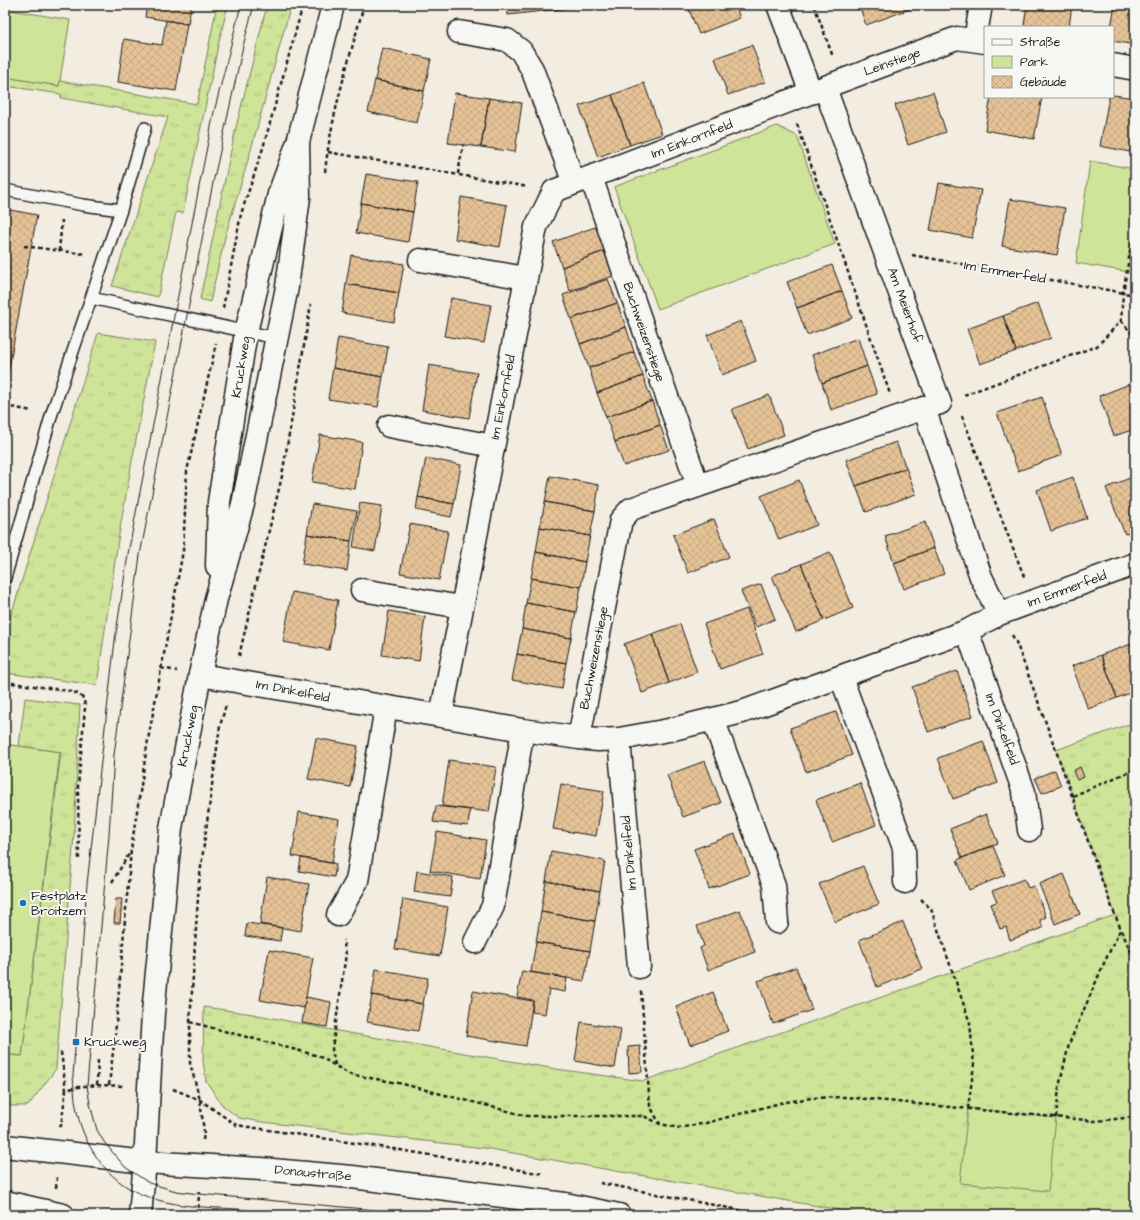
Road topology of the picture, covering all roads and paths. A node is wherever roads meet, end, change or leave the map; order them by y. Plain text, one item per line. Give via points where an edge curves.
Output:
1 (303, 5) edge
2 (333, 5) edge
3 (364, 5) edge
4 (778, 5) edge
5 (981, 5) edge
6 (459, 32) dead end
7 (980, 41) edge
8 (1114, 66) edge
9 (1135, 70) edge
10 (811, 93) junction
11 (790, 102) junction
12 (145, 128) dead end
13 (298, 142) junction
14 (463, 145) dead end
15 (328, 152) junction
16 (325, 173) dead end
17 (458, 174) junction
18 (582, 180) junction
19 (5, 190) edge
20 (554, 191) junction
21 (66, 202) junction
22 (121, 210) junction
23 (1135, 235) edge
24 (24, 246) dead end
25 (59, 251) junction
26 (105, 257) junction
27 (420, 260) dead end
28 (888, 260) junction
29 (526, 278) junction
30 (1123, 293) junction
31 (1135, 295) edge
32 (91, 298) junction
33 (312, 298) dead end
34 (1121, 321) junction
35 (220, 326) junction
36 (246, 332) junction
37 (1135, 337) edge
38 (276, 338) junction
39 (963, 396) dead end
40 (5, 406) edge
41 (924, 408) junction
42 (52, 413) junction
43 (898, 417) junction
44 (389, 426) dead end
45 (493, 446) junction
46 (698, 486) junction
47 (1135, 564) edge
48 (5, 578) edge
49 (362, 590) dead end
50 (216, 599) junction
51 (461, 607) junction
52 (999, 614) junction
53 (967, 631) junction
54 (200, 675) junction
55 (841, 677) junction
56 (233, 680) junction
57 (5, 682) edge
58 (386, 707) junction
59 (440, 716) junction
60 (713, 719) junction
61 (523, 730) junction
62 (579, 738) junction
63 (619, 739) junction
64 (1135, 769) edge
65 (1073, 796) junction
66 (1029, 830) dead end
67 (131, 850) junction
68 (79, 861) dead end
69 (112, 882) dead end
70 (905, 882) joint
71 (338, 915) joint
72 (777, 922) dead end
73 (1120, 930) junction
74 (474, 942) dead end
75 (1135, 960) edge
76 (639, 967) joint
77 (190, 1022) junction
78 (61, 1052) dead end
79 (98, 1058) dead end
80 (335, 1066) junction
81 (97, 1085) junction
82 (66, 1090) junction
83 (968, 1108) junction
84 (1135, 1117) edge
85 (1056, 1118) junction
86 (660, 1124) junction
87 (54, 1126) dead end
88 (5, 1146) edge
89 (145, 1162) junction
90 (544, 1174) dead end
91 (595, 1183) dead end
92 (5, 1202) edge
93 (63, 1215) edge
94 (140, 1215) edge
95 (619, 1215) edge
96 (765, 1215) edge

1 - 35 path via 263,148 241,214
2 - 13 street, Kruckweg
3 - 15 path via 341,88
4 - 10 street
5 - 7 street, Leinstiege
6 - 18 street via 507,40 521,51 532,69
7 - 10 street, Leinstiege via 957,38
8 - 9 street
10 - 11 street, Im Einkornfeld
10 - 28 street, Am Meierhof via 825,88
11 - 18 street, Im Einkornfeld
11 - 43 path
12 - 22 lane
13 - 36 street, Kruckweg via 279,194
13 - 38 street, Kruckweg via 299,197 287,287
14 - 17 path
15 - 16 path
15 - 17 path
17 - 20 path
18 - 20 street, Im Einkornfeld
18 - 46 street, Buchweizenstiege
19 - 21 lane
20 - 29 street, Im Einkornfeld via 536,227
21 - 22 lane
21 - 25 path via 61,222
22 - 26 lane
23 - 30 path
24 - 25 path
25 - 26 path
26 - 32 lane
27 - 29 street
28 - 30 path, Im Emmerfeld via 905,254
28 - 41 street, Am Meierhof via 940,403
29 - 45 street, Im Einkornfeld
30 - 31 path, Im Emmerfeld
30 - 34 path
32 - 35 lane
32 - 42 lane
33 - 56 path via 282,476
34 - 37 path
34 - 39 path via 1097,346
35 - 36 lane
35 - 67 path via 187,472 184,551 148,740
36 - 38 lane
36 - 50 street, Kruckweg via 220,502
38 - 50 street, Kruckweg via 243,504
40 - 42 path
41 - 43 street, Buchweizenstiege
41 - 52 street via 981,577
42 - 48 lane
43 - 46 street, Buchweizenstiege
44 - 45 street, Im Einkornfeld
45 - 51 street, Im Einkornfeld
46 - 62 street, Buchweizenstiege via 631,509 621,520
47 - 52 street, Im Emmerfeld
49 - 51 street
50 - 54 street, Kruckweg
51 - 59 street, Im Einkornfeld
52 - 53 street, Im Dinkelfeld
52 - 65 path via 1016,642
53 - 55 street, Im Dinkelfeld
53 - 66 street, Im Dinkelfeld via 1024,792
54 - 56 street, Im Dinkelfeld
54 - 89 street, Kruckweg via 171,828 153,1013
55 - 60 street, Im Dinkelfeld via 742,712
55 - 70 street via 904,848
56 - 58 street, Im Dinkelfeld
56 - 77 path via 220,726 199,882
57 - 68 path via 70,691 84,699 78,787
58 - 59 street, Im Dinkelfeld
58 - 71 street via 357,881
59 - 61 street, Im Dinkelfeld
60 - 63 street, Im Dinkelfeld via 639,737
60 - 72 street via 774,885
61 - 62 street, Im Dinkelfeld
61 - 74 street via 493,906
62 - 63 street, Im Dinkelfeld
63 - 76 street, Im Dinkelfeld
64 - 65 path
65 - 73 path
67 - 69 path
67 - 81 path via 110,1085
70 - 83 path via 931,909 970,1024 974,1065
71 - 80 path via 346,954 332,1049
73 - 75 path
73 - 85 path via 1069,1044
76 - 86 path via 650,1106
77 - 80 path via 319,1056
77 - 90 path via 190,1062 200,1100 236,1125
78 - 82 path
79 - 81 path
80 - 86 path via 349,1074 403,1084 527,1116 644,1116
81 - 82 path
82 - 87 path via 61,1126
83 - 85 path
83 - 86 path via 845,1097 811,1098 780,1103 693,1126 680,1128
84 - 85 path via 1096,1121
88 - 89 street, Donaustraße
89 - 94 street, Kruckweg
89 - 95 street, Donaustraße via 352,1177 565,1204
91 - 96 path
92 - 93 street

